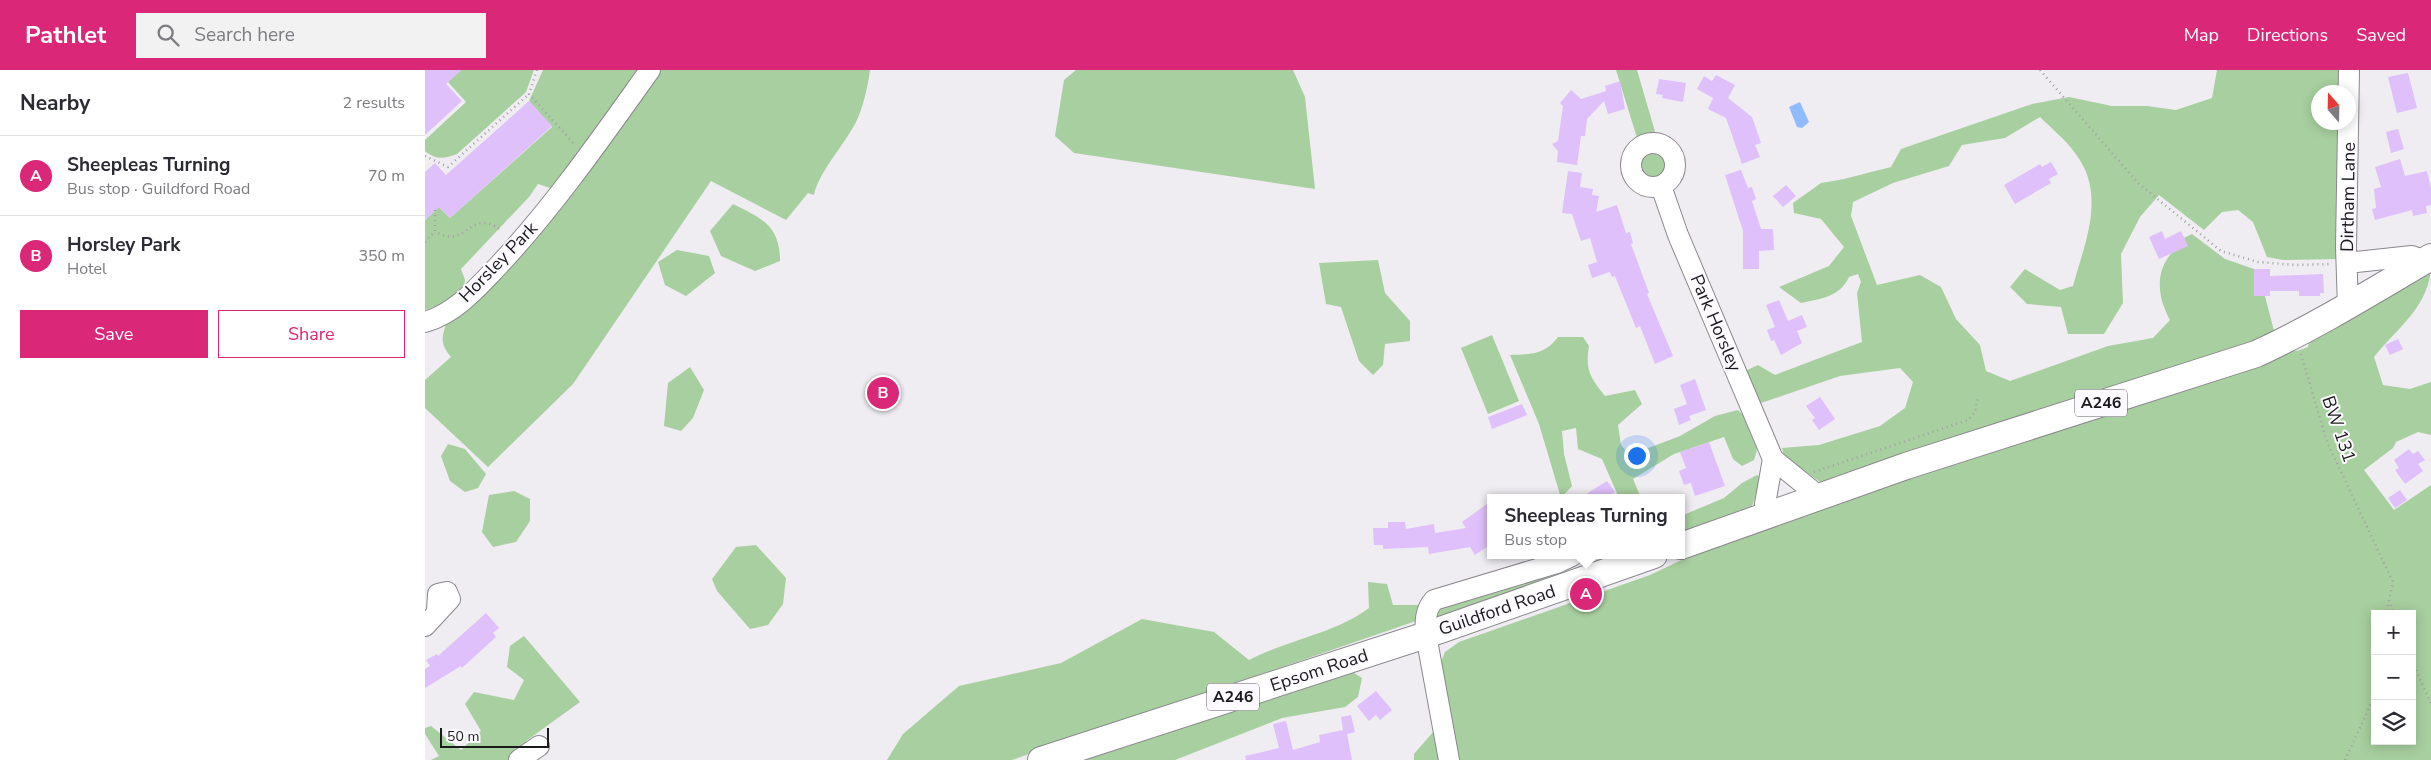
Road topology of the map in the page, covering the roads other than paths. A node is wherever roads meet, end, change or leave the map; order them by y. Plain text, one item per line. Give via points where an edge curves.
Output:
1 (650, 70) edge
2 (2349, 70) edge
3 (1661, 186) dead end
4 (2428, 259) edge
5 (2347, 263) junction
6 (2348, 307) junction
7 (425, 322) edge
8 (1773, 459) junction
9 (1815, 498) junction
10 (1766, 516) junction
11 (1685, 545) edge
12 (1566, 559) edge
13 (1643, 559) edge
14 (1426, 635) junction
15 (539, 746) dead end
16 (519, 760) edge
17 (1041, 760) edge
18 (1449, 760) edge

1 - 7 street, Horsley Park via 529,232 471,294 441,316
2 - 5 street, Dirtham Lane
3 - 8 street, Park Horsley via 1678,235
4 - 5 street, Dirtham Lane via 2412,256
4 - 6 main road, A246
5 - 6 street, Dirtham Lane
6 - 9 main road, A246 via 2256,354
8 - 9 street, Park Horsley via 1810,489
8 - 10 street
9 - 10 main road, A246
10 - 11 main road, A246
12 - 14 street via 1434,600 1425,620
13 - 14 main road, Guildford Road / A246
14 - 17 main road, Epsom Road / A246
14 - 18 street
15 - 16 street

